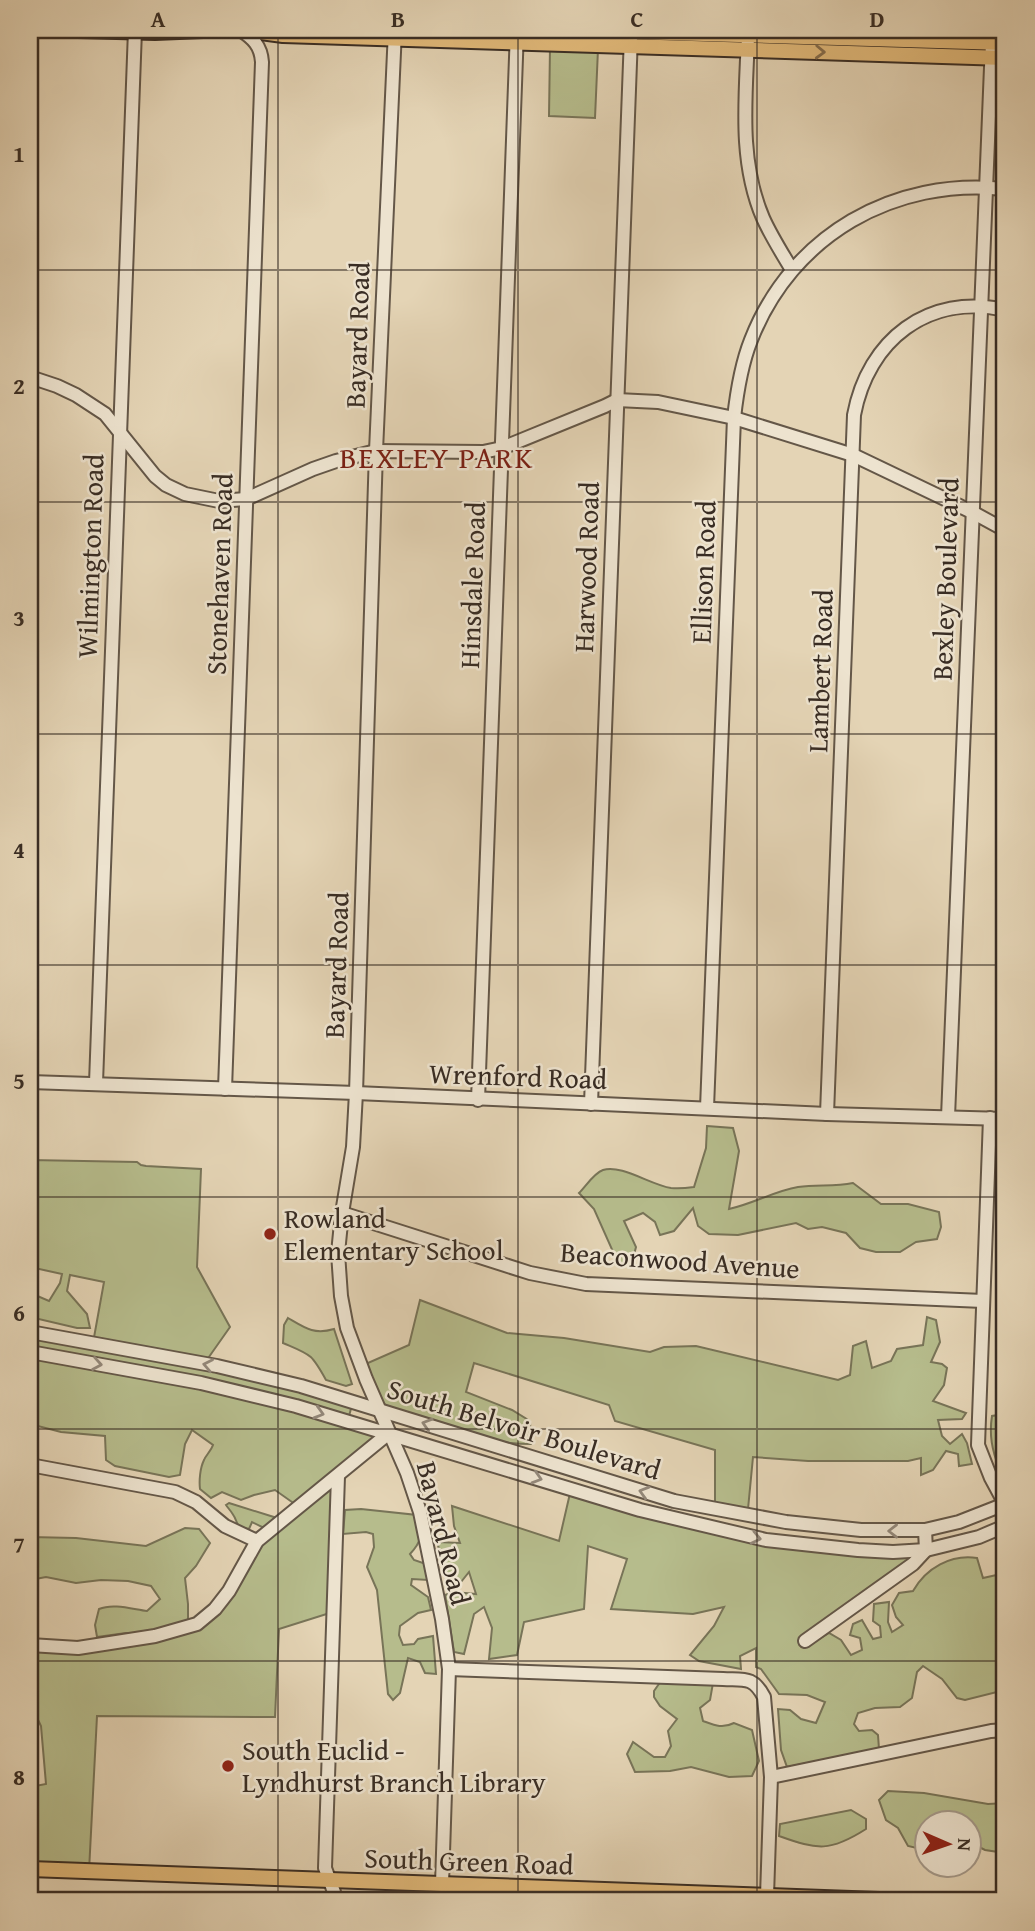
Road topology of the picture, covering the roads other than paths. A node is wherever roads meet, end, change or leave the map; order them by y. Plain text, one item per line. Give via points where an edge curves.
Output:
1 (78, 30) edge
2 (135, 30) edge
3 (203, 30) edge
4 (240, 30) edge
5 (246, 30) edge
6 (567, 30) edge
7 (395, 34) edge
8 (283, 35) junction
9 (517, 36) edge
10 (631, 39) junction
11 (748, 43) junction
12 (998, 50) edge
13 (262, 62) junction
14 (985, 187) junction
15 (1005, 189) edge
16 (792, 270) junction
17 (982, 306) junction
18 (1005, 310) edge
19 (30, 377) edge
20 (617, 400) junction
21 (734, 418) junction
22 (119, 429) junction
23 (502, 448) junction
24 (376, 451) junction
25 (853, 456) junction
26 (246, 499) junction
27 (972, 512) junction
28 (1005, 530) edge
29 (30, 1082) edge
30 (96, 1083) junction
31 (225, 1088) junction
32 (356, 1093) junction
33 (478, 1100) junction
34 (592, 1104) junction
35 (706, 1108) junction
36 (827, 1114) junction
37 (948, 1117) junction
38 (990, 1118) junction
39 (1005, 1119) edge
40 (342, 1213) junction
41 (983, 1301) junction
42 (30, 1332) edge
43 (30, 1352) edge
44 (380, 1410) junction
45 (389, 1433) junction
46 (30, 1465) edge
47 (338, 1476) junction
48 (1005, 1504) edge
49 (1005, 1526) edge
50 (925, 1530) junction
51 (257, 1541) junction
52 (926, 1550) junction
53 (805, 1642) dead end
54 (30, 1644) edge
55 (449, 1669) junction
56 (1005, 1730) edge
57 (771, 1777) junction
58 (30, 1869) edge
59 (331, 1880) junction
60 (442, 1884) junction
61 (766, 1896) junction
62 (864, 1900) edge
63 (334, 1901) edge
64 (907, 1901) edge

1 - 2 main road
2 - 3 main road
2 - 22 street, Wilmington Road
4 - 13 street via 255,41
5 - 8 main road
6 - 10 main road
7 - 8 main road
7 - 9 main road
7 - 24 street, Bayard Road
8 - 13 street via 271,42
9 - 10 main road
9 - 23 street, Hinsdale Road
10 - 11 main road
10 - 20 street, Harwood Road
11 - 12 main road
11 - 16 street via 745,131 752,185 763,217
12 - 14 street, Bexley Boulevard
13 - 26 street, Stonehaven Road
14 - 15 street, Ellison Road
14 - 16 street, Ellison Road via 919,193 867,211 842,226
14 - 17 street, Bexley Boulevard
16 - 21 street, Ellison Road via 751,340
17 - 18 street, Lambert Road
17 - 25 street, Lambert Road via 950,309 925,318 899,333 878,354 857,400
17 - 27 street, Bexley Boulevard
19 - 22 street via 76,395
20 - 21 street via 658,402
20 - 23 street
20 - 34 street, Harwood Road
21 - 25 street
21 - 35 street, Ellison Road
22 - 26 street via 166,485 204,499
22 - 30 street, Wilmington Road
23 - 24 street via 483,452
23 - 33 street, Hinsdale Road
24 - 26 street via 337,461
24 - 32 street, Bayard Road
25 - 27 street
25 - 36 street, Lambert Road
26 - 31 street, Stonehaven Road
27 - 28 street
27 - 37 street, Bexley Boulevard
29 - 30 street, Wrenford Road
30 - 31 street, Wrenford Road
31 - 32 street, Wrenford Road
32 - 33 street, Wrenford Road
32 - 40 street, Bayard Road
33 - 34 street, Wrenford Road
34 - 35 street, Wrenford Road
35 - 36 street, Wrenford Road
36 - 37 street, Wrenford Road
37 - 38 street, Wrenford Road
38 - 39 street, Wrenford Road
38 - 41 street
40 - 41 street, Beaconwood Avenue via 530,1273 586,1284
40 - 44 street, Bayard Road via 338,1253 347,1328
41 - 48 street via 978,1445
44 -> 42 street, South Belvoir Boulevard via 258,1375
43 -> 45 street, South Belvoir Boulevard via 201,1383
44 - 45 street, Bayard Road
50 -> 44 street, South Belvoir Boulevard via 861,1530 786,1522 674,1501
45 - 47 street
45 -> 52 street, South Belvoir Boulevard via 640,1510 754,1538 858,1550
45 - 55 street, Bayard Road via 420,1513
46 - 51 street via 175,1492 196,1502 225,1526
47 - 51 street
47 - 59 street via 325,1868
48 - 50 street, South Belvoir Boulevard
49 - 52 street, South Belvoir Boulevard
50 - 52 street
51 - 54 street via 229,1591 197,1624 78,1648
52 - 53 street
55 - 57 street via 750,1681 764,1697
55 - 60 street, Bayard Road
56 - 57 street
57 - 61 street
58 - 59 main road, South Green Road
59 - 60 main road, South Green Road
59 - 63 street
60 - 61 main road, South Green Road
61 - 62 main road, South Green Road
62 - 64 main road, South Green Road

